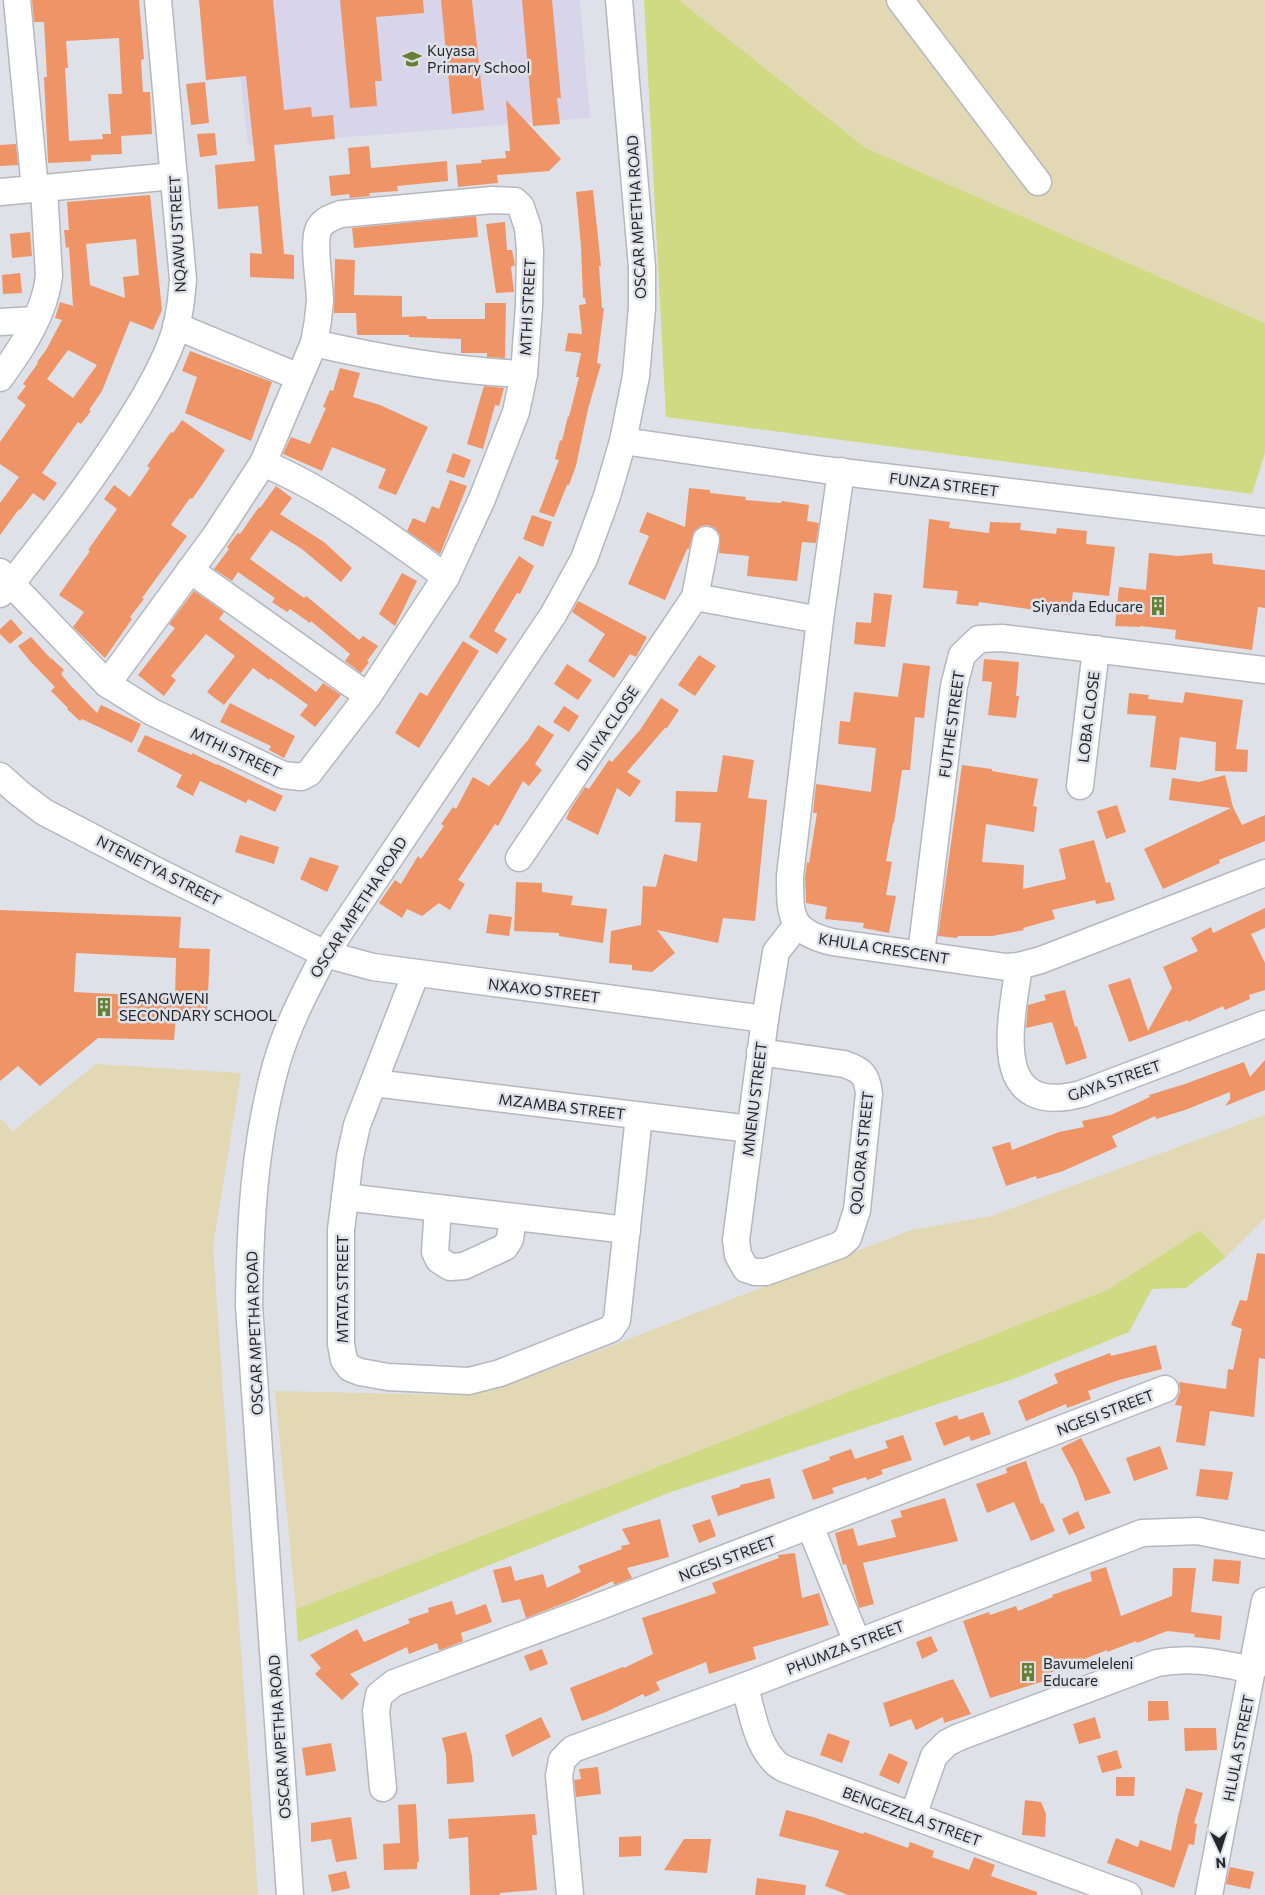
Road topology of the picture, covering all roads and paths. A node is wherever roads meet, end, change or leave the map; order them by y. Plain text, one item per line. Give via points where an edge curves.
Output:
1 (17, 0) edge
2 (158, 0) edge
3 (619, 0) edge
4 (900, 0) edge
5 (174, 176) junction
6 (1038, 182) dead end
7 (39, 188) junction
8 (0, 192) edge
9 (35, 320) junction
10 (0, 322) edge
11 (176, 326) junction
12 (314, 343) junction
13 (524, 374) junction
14 (299, 377) junction
15 (0, 378) edge
16 (623, 441) junction
17 (263, 463) junction
18 (841, 472) junction
19 (1265, 522) edge
20 (706, 540) dead end
21 (190, 570) junction
22 (446, 577) junction
23 (4, 583) edge
24 (694, 597) junction
25 (820, 620) junction
26 (1096, 649) junction
27 (1265, 670) edge
28 (107, 684) junction
29 (368, 696) junction
30 (0, 776) edge
31 (1080, 786) dead end
32 (519, 858) dead end
33 (1265, 873) edge
34 (797, 925) junction
35 (325, 954) junction
36 (921, 954) junction
37 (1019, 966) junction
38 (416, 973) junction
39 (765, 1019) junction
40 (1265, 1024) edge
41 (760, 1052) junction
42 (374, 1083) junction
43 (639, 1116) junction
44 (750, 1130) junction
45 (345, 1197) junction
46 (438, 1208) junction
47 (513, 1217) junction
48 (627, 1230) junction
49 (755, 1272) joint
50 (1165, 1389) dead end
51 (810, 1526) junction
52 (1265, 1545) edge
53 (1265, 1601) edge
54 (858, 1642) junction
55 (1253, 1670) junction
56 (745, 1686) junction
57 (383, 1788) dead end
58 (912, 1816) junction
59 (290, 1895) edge
60 (570, 1895) edge
61 (1128, 1895) edge
62 (1209, 1895) edge

1 - 7 street via 22,71
2 - 5 street, NQAWU STREET
3 - 16 street, OSCAR MPETHA ROAD via 642,267 636,376
4 - 6 street
5 - 7 street
5 - 11 street, NQAWU STREET via 183,280
7 - 8 street
7 - 9 street via 49,276 44,300
9 - 10 street
9 - 15 street
11 - 14 street
11 - 23 street, NQAWU STREET via 151,386 121,435 74,504
12 - 13 street via 441,368
12 - 13 street, MTHI STREET via 320,300 316,238 325,221 342,214 515,201 521,206 527,222 529,243 530,306
12 - 14 street, MTHI STREET
13 - 22 street, MTHI STREET via 508,434
14 - 17 street, MTHI STREET
16 - 18 street, FUNZA STREET
16 - 35 street, OSCAR MPETHA ROAD via 588,550 554,615
17 - 21 street, MTHI STREET
17 - 22 street via 336,501
18 - 19 street, FUNZA STREET
18 - 25 street
20 - 24 street, DILIYA CLOSE
21 - 28 street, MTHI STREET
21 - 29 street
22 - 29 street, MTHI STREET
23 - 28 street, MTHI STREET
24 - 25 street
24 - 32 street, DILIYA CLOSE
25 - 34 street via 790,876 792,914
26 - 27 street, FUTHE STREET
26 - 31 street, LOBA CLOSE
26 - 36 street, FUTHE STREET via 1002,638 979,639 962,655 954,686
28 - 29 street, MTHI STREET via 161,716 268,769 291,777 309,773
30 - 35 street, NTENETYA STREET via 44,812
33 - 37 street, KHULA CRESCENT
34 - 36 street, KHULA CRESCENT via 816,938 832,942
34 - 39 street, MNENU STREET via 776,952
35 - 38 street, NXAXO STREET via 373,967
35 - 59 street, OSCAR MPETHA ROAD via 299,1004 276,1064 255,1174 250,1244 249,1306
36 - 37 street, KHULA CRESCENT via 977,964
37 - 40 street, GAYA STREET via 1012,1015 1012,1068 1020,1084 1036,1095 1066,1098 1081,1094
38 - 39 street, NXAXO STREET
38 - 42 street, MTATA STREET
39 - 41 street, MNENU STREET
41 - 44 street, MNENU STREET
41 - 49 street, QOLORA STREET via 857,1068 864,1075 869,1094 857,1210 848,1238 840,1245 766,1272
42 - 43 street, MZAMBA STREET
42 - 45 street, MTATA STREET via 358,1125
43 - 44 street, MZAMBA STREET
43 - 48 street, MTATA STREET
44 - 49 street, MNENU STREET via 736,1240 738,1255 746,1269
45 - 46 street
45 - 48 street, MTATA STREET via 341,1240 341,1344 344,1360 355,1370 388,1377 468,1381 500,1374 612,1329 616,1320
46 - 47 street
46 - 47 street via 435,1252 450,1267 464,1266 505,1247 510,1239
47 - 48 street
50 - 51 street, NGESI STREET
51 - 54 street
51 - 57 street, NGESI STREET via 384,1689 376,1711
52 - 54 street, PHUMZA STREET via 1198,1531 1142,1533
53 - 55 street, HLULA STREET
54 - 56 street, PHUMZA STREET
55 - 58 street via 1192,1659 1156,1663 959,1737 934,1756
55 - 62 street, HLULA STREET
56 - 58 street, BENGEZELA STREET via 760,1737 774,1762 807,1779
56 - 60 street, PHUMZA STREET via 573,1749 562,1760 559,1776
58 - 61 street, BENGEZELA STREET

